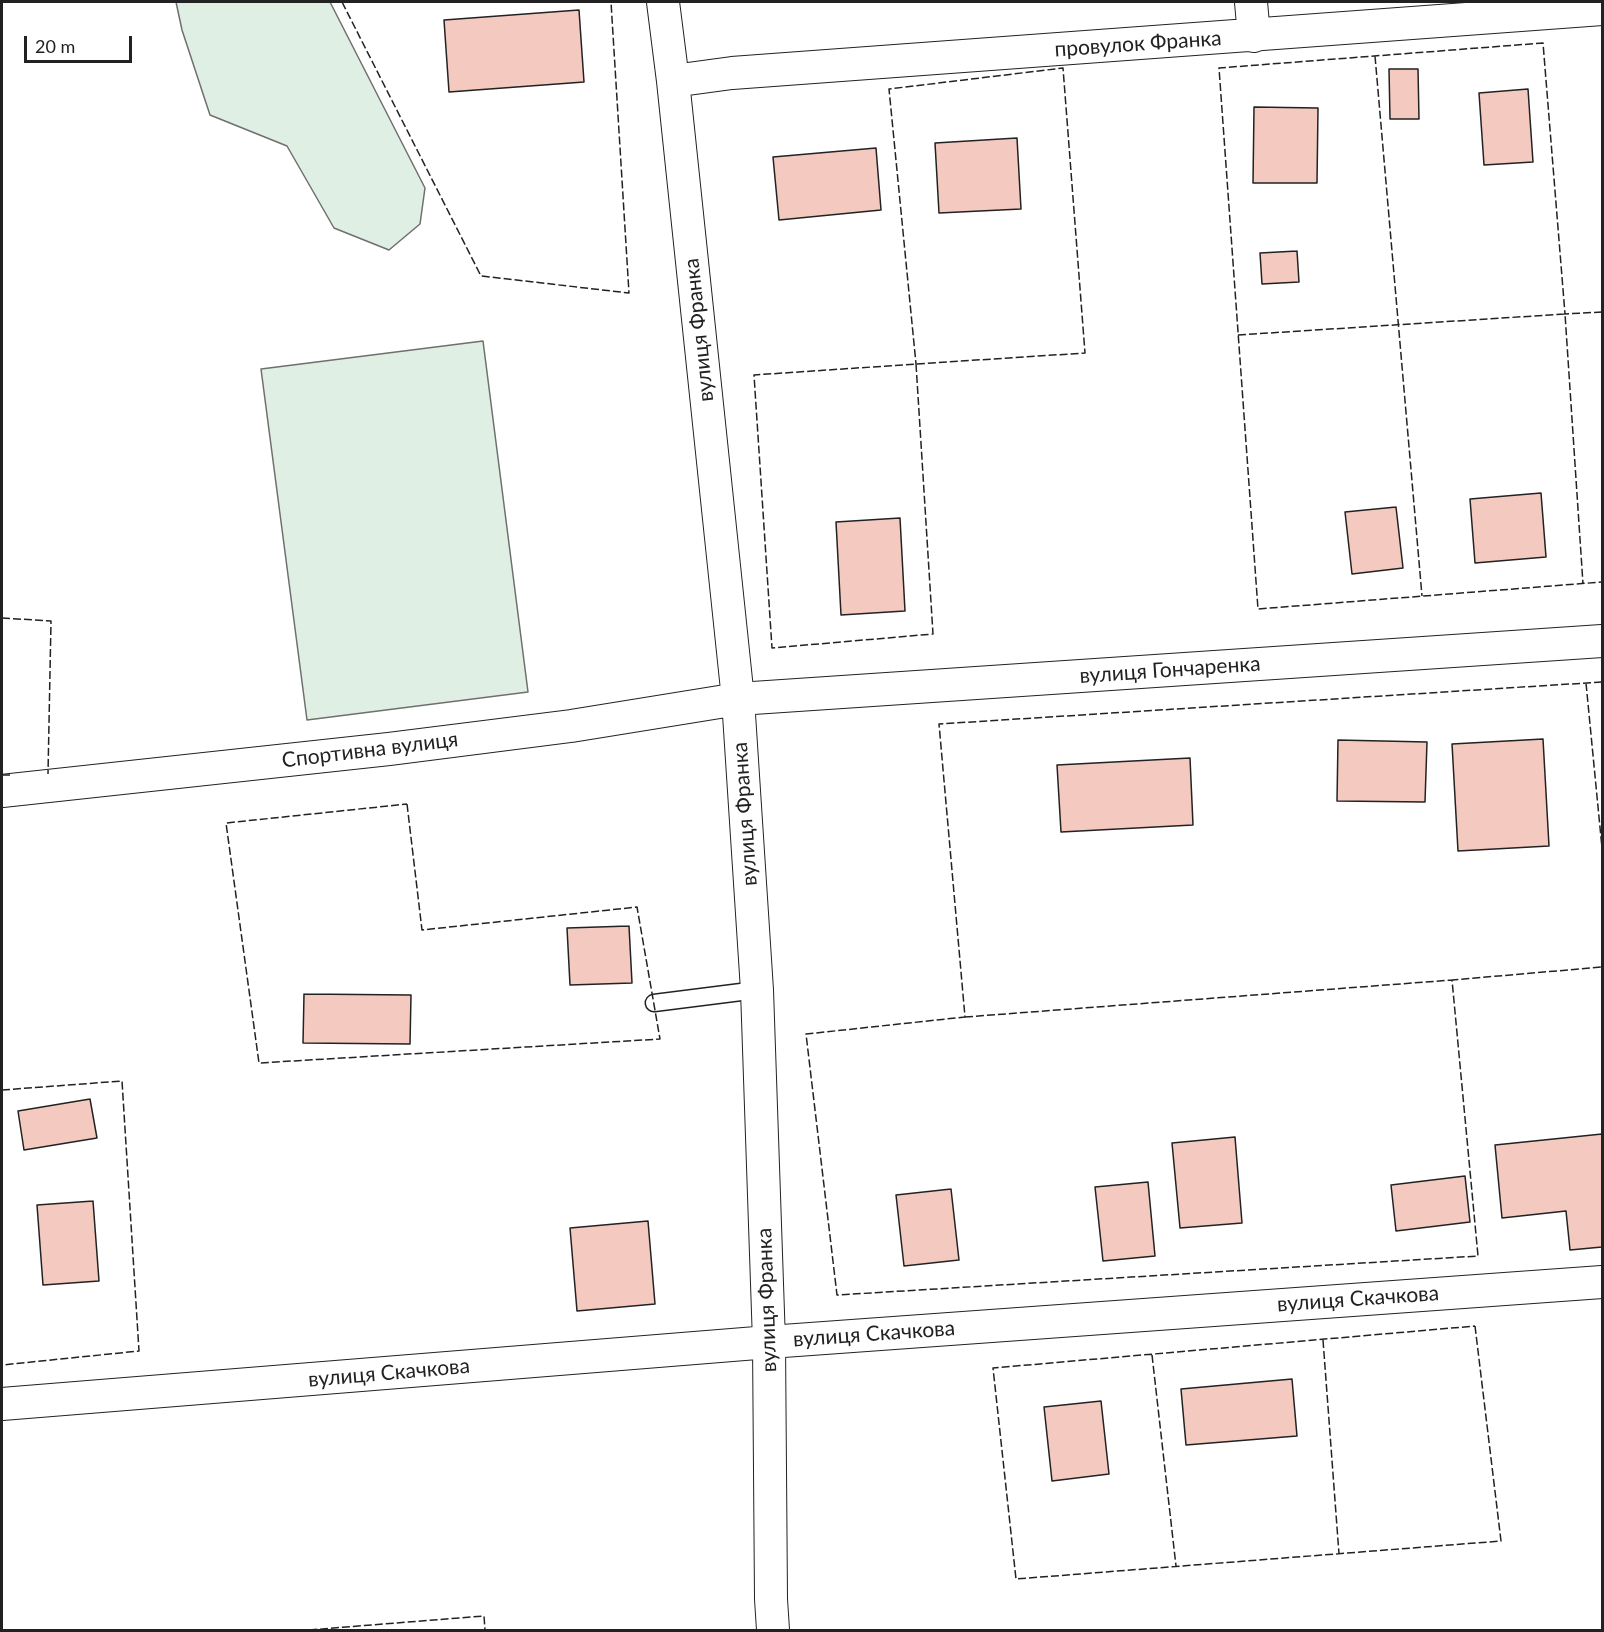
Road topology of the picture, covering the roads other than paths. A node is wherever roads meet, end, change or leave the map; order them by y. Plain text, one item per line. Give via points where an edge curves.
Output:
1 (663, 2) edge
2 (1251, 2) edge
3 (1602, 9) edge
4 (1254, 36) junction
5 (673, 81) junction
6 (1602, 641) edge
7 (738, 699) junction
8 (2, 791) edge
9 (757, 990) junction
10 (654, 1003) dead end
11 (1602, 1282) edge
12 (769, 1341) junction
13 (2, 1404) edge
14 (773, 1630) edge

1 - 5 street, вулиця Франка
2 - 4 street
3 - 4 street, провулок Франка
4 - 5 street, провулок Франка via 732,73
5 - 7 street, вулиця Франка
6 - 7 street, вулиця Гончаренка
7 - 8 street, Спортивна вулиця via 571,726
7 - 9 street, вулиця Франка
9 - 10 lane
9 - 12 street, вулиця Франка
11 - 12 street, вулиця Скачкова
12 - 13 street, вулиця Скачкова
12 - 14 street, вулиця Франка

